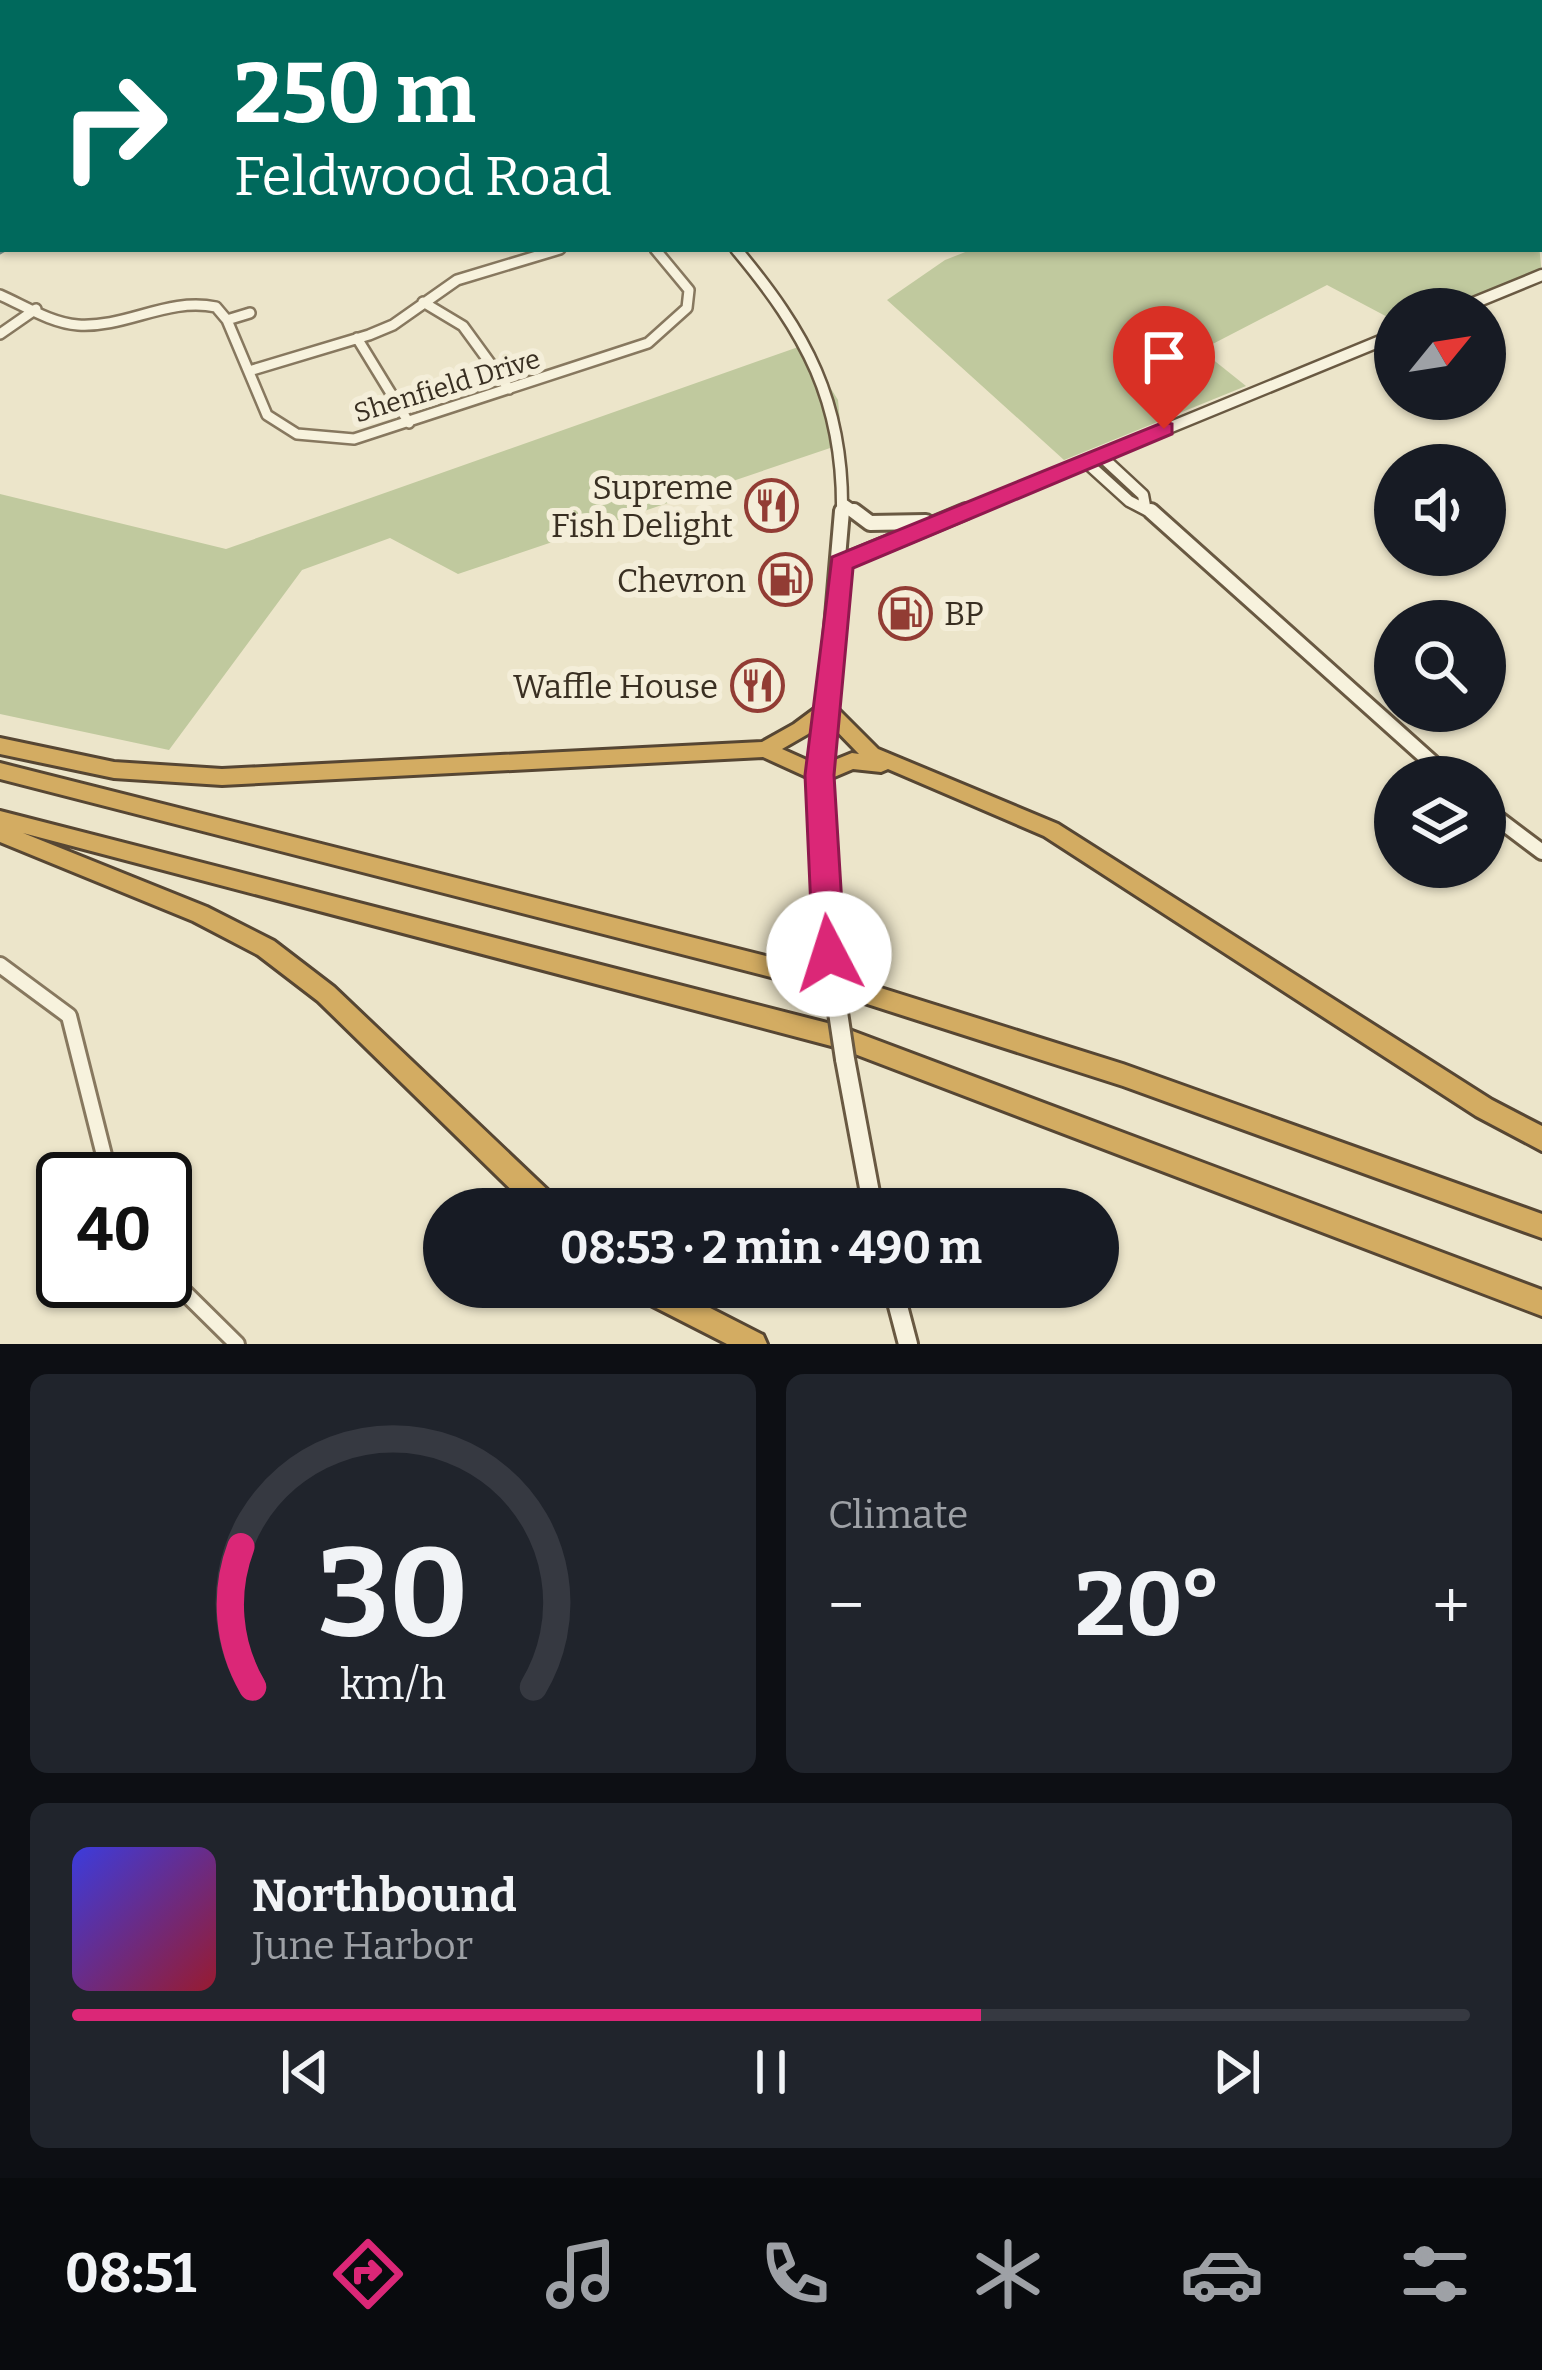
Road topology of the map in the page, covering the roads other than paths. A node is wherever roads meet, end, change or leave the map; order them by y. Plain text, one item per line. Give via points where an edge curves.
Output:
1 (550, 252) edge
2 (657, 252) edge
3 (739, 252) edge
4 (1542, 275) edge
5 (1506, 290) edge
6 (0, 295) edge
7 (423, 302) junction
8 (36, 309) junction
9 (250, 313) dead end
10 (226, 320) junction
11 (0, 334) edge
12 (357, 338) junction
13 (1374, 344) edge
14 (249, 371) junction
15 (509, 389) junction
16 (409, 423) junction
17 (1094, 459) junction
18 (842, 502) junction
19 (949, 519) junction
20 (841, 563) junction
21 (825, 708) junction
22 (0, 746) edge
23 (765, 749) junction
24 (1424, 756) edge
25 (892, 765) junction
26 (0, 772) edge
27 (820, 775) junction
28 (0, 819) edge
29 (1506, 825) edge
30 (0, 833) edge
31 (1542, 852) edge
32 (0, 965) edge
33 (1542, 1139) edge
34 (103, 1152) edge
35 (527, 1188) edge
36 (868, 1188) edge
37 (1542, 1226) edge
38 (192, 1300) edge
39 (1542, 1303) edge
40 (683, 1308) edge
41 (899, 1308) edge
42 (237, 1344) edge
43 (754, 1344) edge
44 (908, 1344) edge

1 - 7 street via 457,280
2 - 15 street, Shenfield Drive via 689,290 676,323 648,344
3 - 18 street via 813,351 839,439
4 - 5 street
6 - 8 street
7 - 12 street
7 - 15 street via 470,329
8 - 10 street via 77,325 183,300 216,307
8 - 11 street
9 - 10 street
10 - 14 street, Shenfield Drive
12 - 14 street
12 - 16 street
13 - 17 street
14 - 16 street, Shenfield Drive via 267,415 292,434 354,439
15 - 16 street, Shenfield Drive
17 - 19 street
17 - 24 street via 1129,501 1144,506
18 - 19 street via 869,524
18 - 20 street
19 - 20 street
20 - 21 street
21 - 23 highway
21 - 25 highway
21 - 27 street
22 - 23 highway via 114,770 222,777
23 - 27 highway
25 - 27 highway via 851,761
25 - 33 highway via 1051,830
26 - 37 highway via 833,982 1123,1075
27 - 36 street, bridge via 825,929
28 - 39 highway via 839,1037
29 - 31 street
30 - 35 highway via 266,948 326,994
32 - 34 street via 69,1016
38 - 42 street
40 - 43 highway
41 - 44 street

